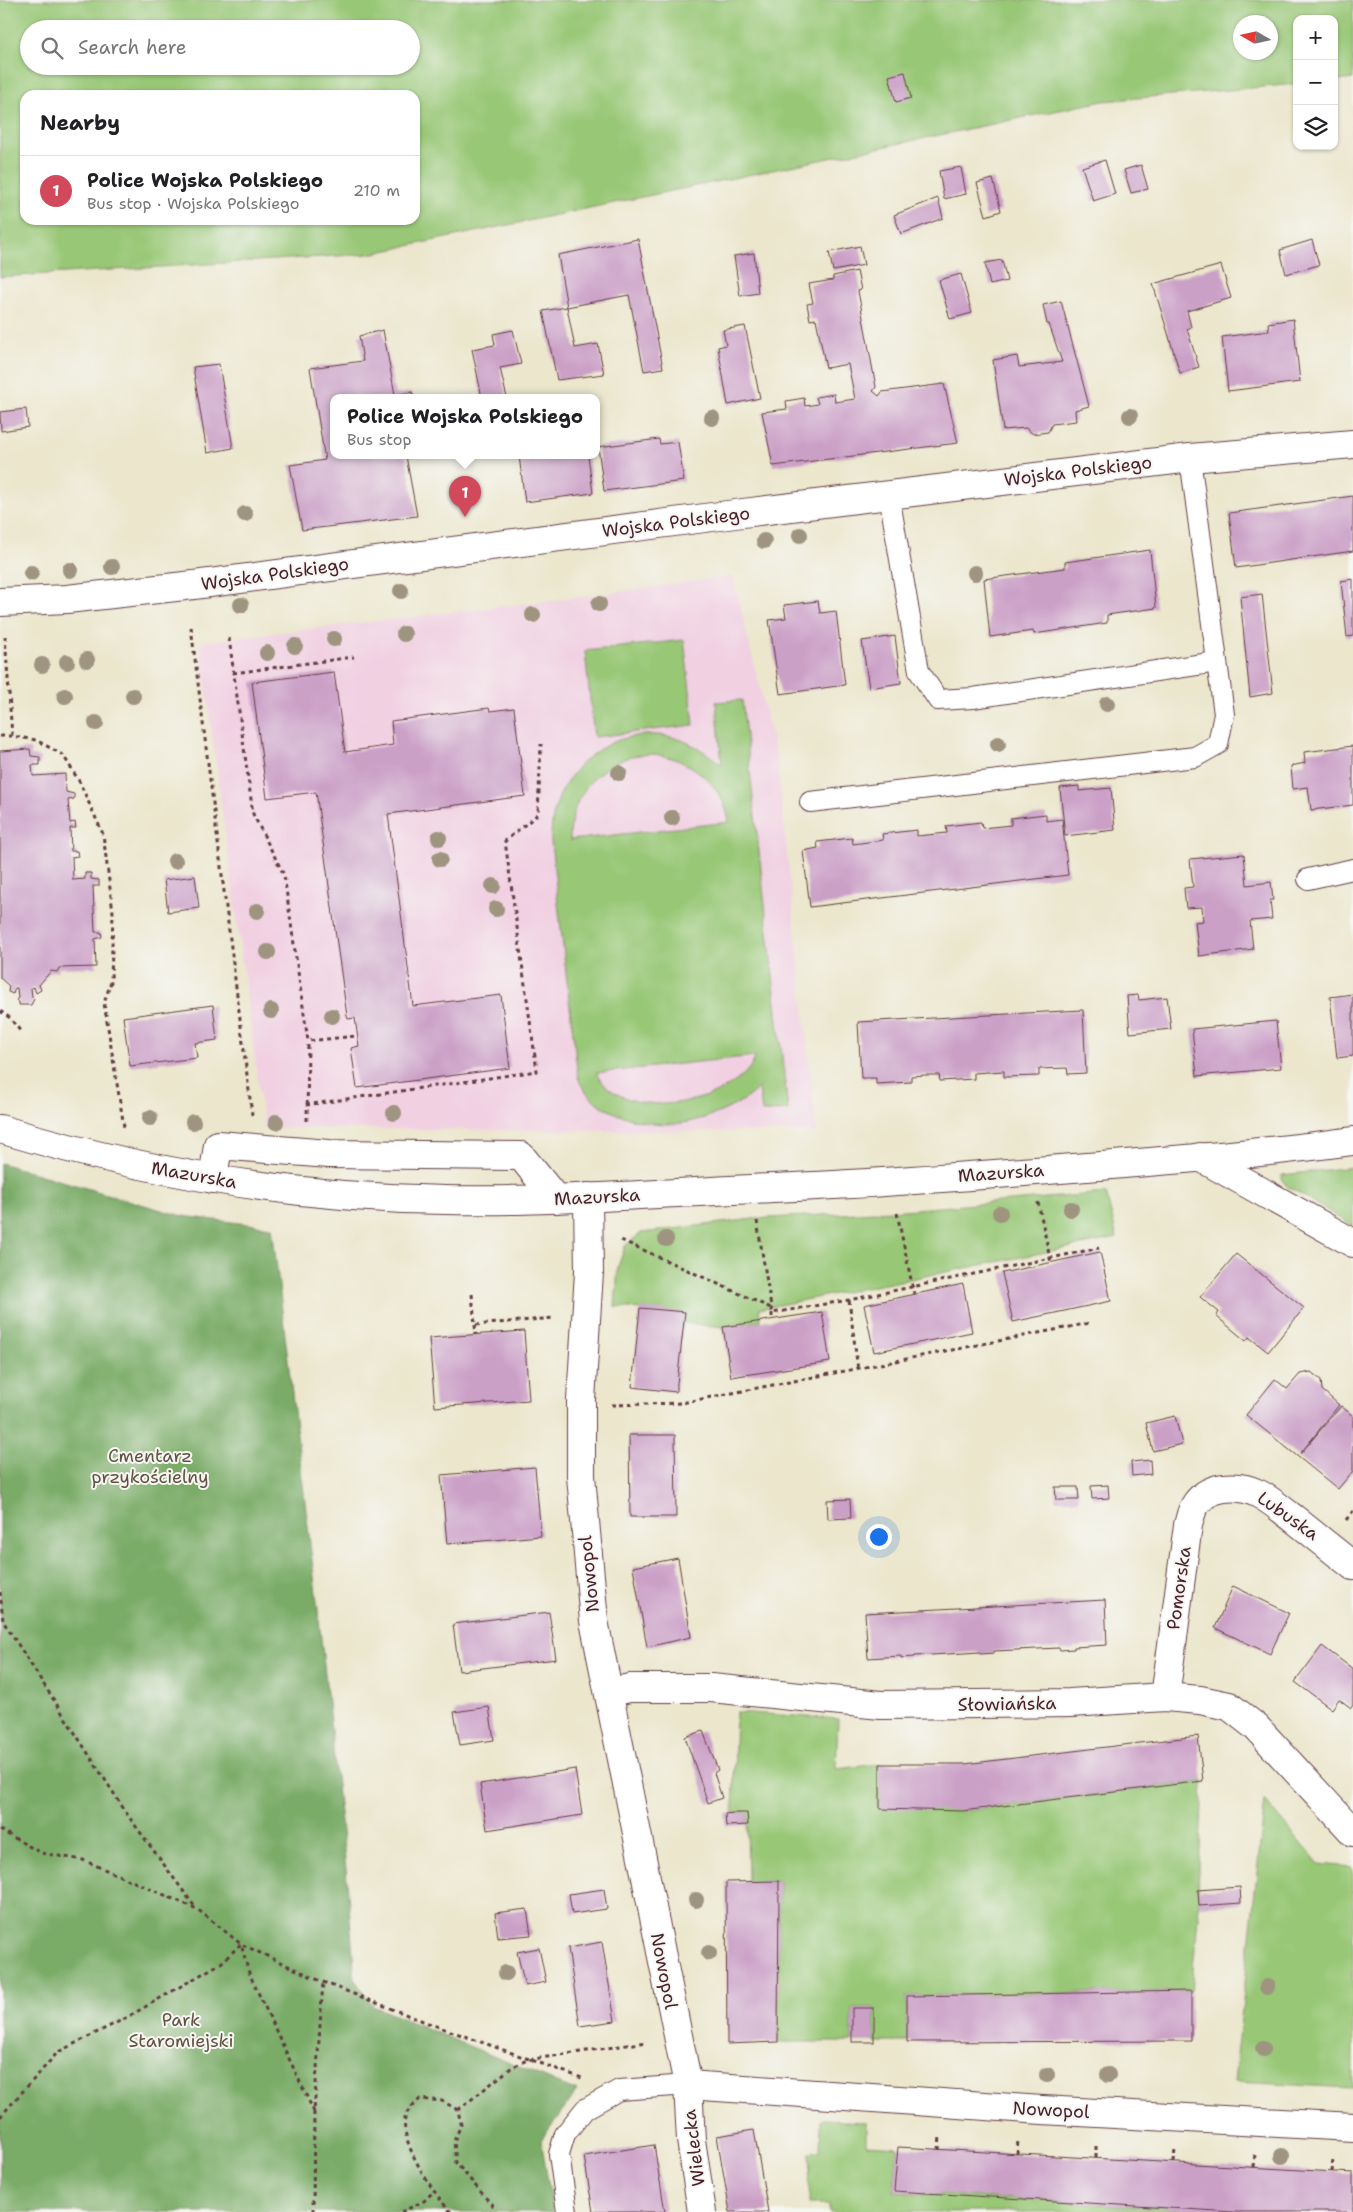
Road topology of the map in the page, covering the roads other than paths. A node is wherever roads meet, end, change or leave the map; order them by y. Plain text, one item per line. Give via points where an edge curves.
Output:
1 (1353, 444) edge
2 (1190, 458) junction
3 (889, 494) junction
4 (0, 602) edge
5 (1218, 662) junction
6 (810, 802) dead end
7 (1353, 869) edge
8 (1308, 879) dead end
9 (0, 1129) edge
10 (1353, 1141) edge
11 (1200, 1157) junction
12 (213, 1179) junction
13 (588, 1197) junction
14 (556, 1198) junction
15 (1353, 1243) edge
16 (1214, 1490) joint
17 (1353, 1566) edge
18 (609, 1692) junction
19 (1165, 1697) junction
20 (1353, 1832) edge
21 (688, 2085) junction
22 (1353, 2127) edge
23 (566, 2212) edge
24 (702, 2212) edge

1 - 2 street, Wojska Polskiego
2 - 3 street, Wojska Polskiego
2 - 5 lane
3 - 4 street, Wojska Polskiego via 194,585 66,599
3 - 5 lane via 919,671 938,700 973,698
5 - 6 lane via 1224,714 1218,744 1195,757
7 - 8 lane
9 - 12 street, Mazurska via 143,1166
10 - 11 street, Mazurska
11 - 13 street, Mazurska via 872,1184
11 - 15 street
12 - 14 street, Mazurska via 267,1188 387,1198
12 - 14 street via 218,1145 329,1154 522,1156
13 - 14 street, Mazurska
13 - 18 street, Nowopol via 589,1272 581,1476 594,1621
16 - 17 street, Lubuska via 1240,1488 1258,1493
16 - 19 street, Pomorska via 1204,1494 1193,1507 1188,1525
18 - 19 street, Słowiańska via 630,1688 712,1688 881,1705 1070,1703
18 - 21 street, Nowopol
19 - 20 street, Słowiańska via 1229,1706 1256,1727
21 - 22 street, Nowopol via 1042,2110
21 - 23 lane via 619,2090 585,2109 564,2134 559,2154
21 - 24 street, Wielecka via 691,2140

